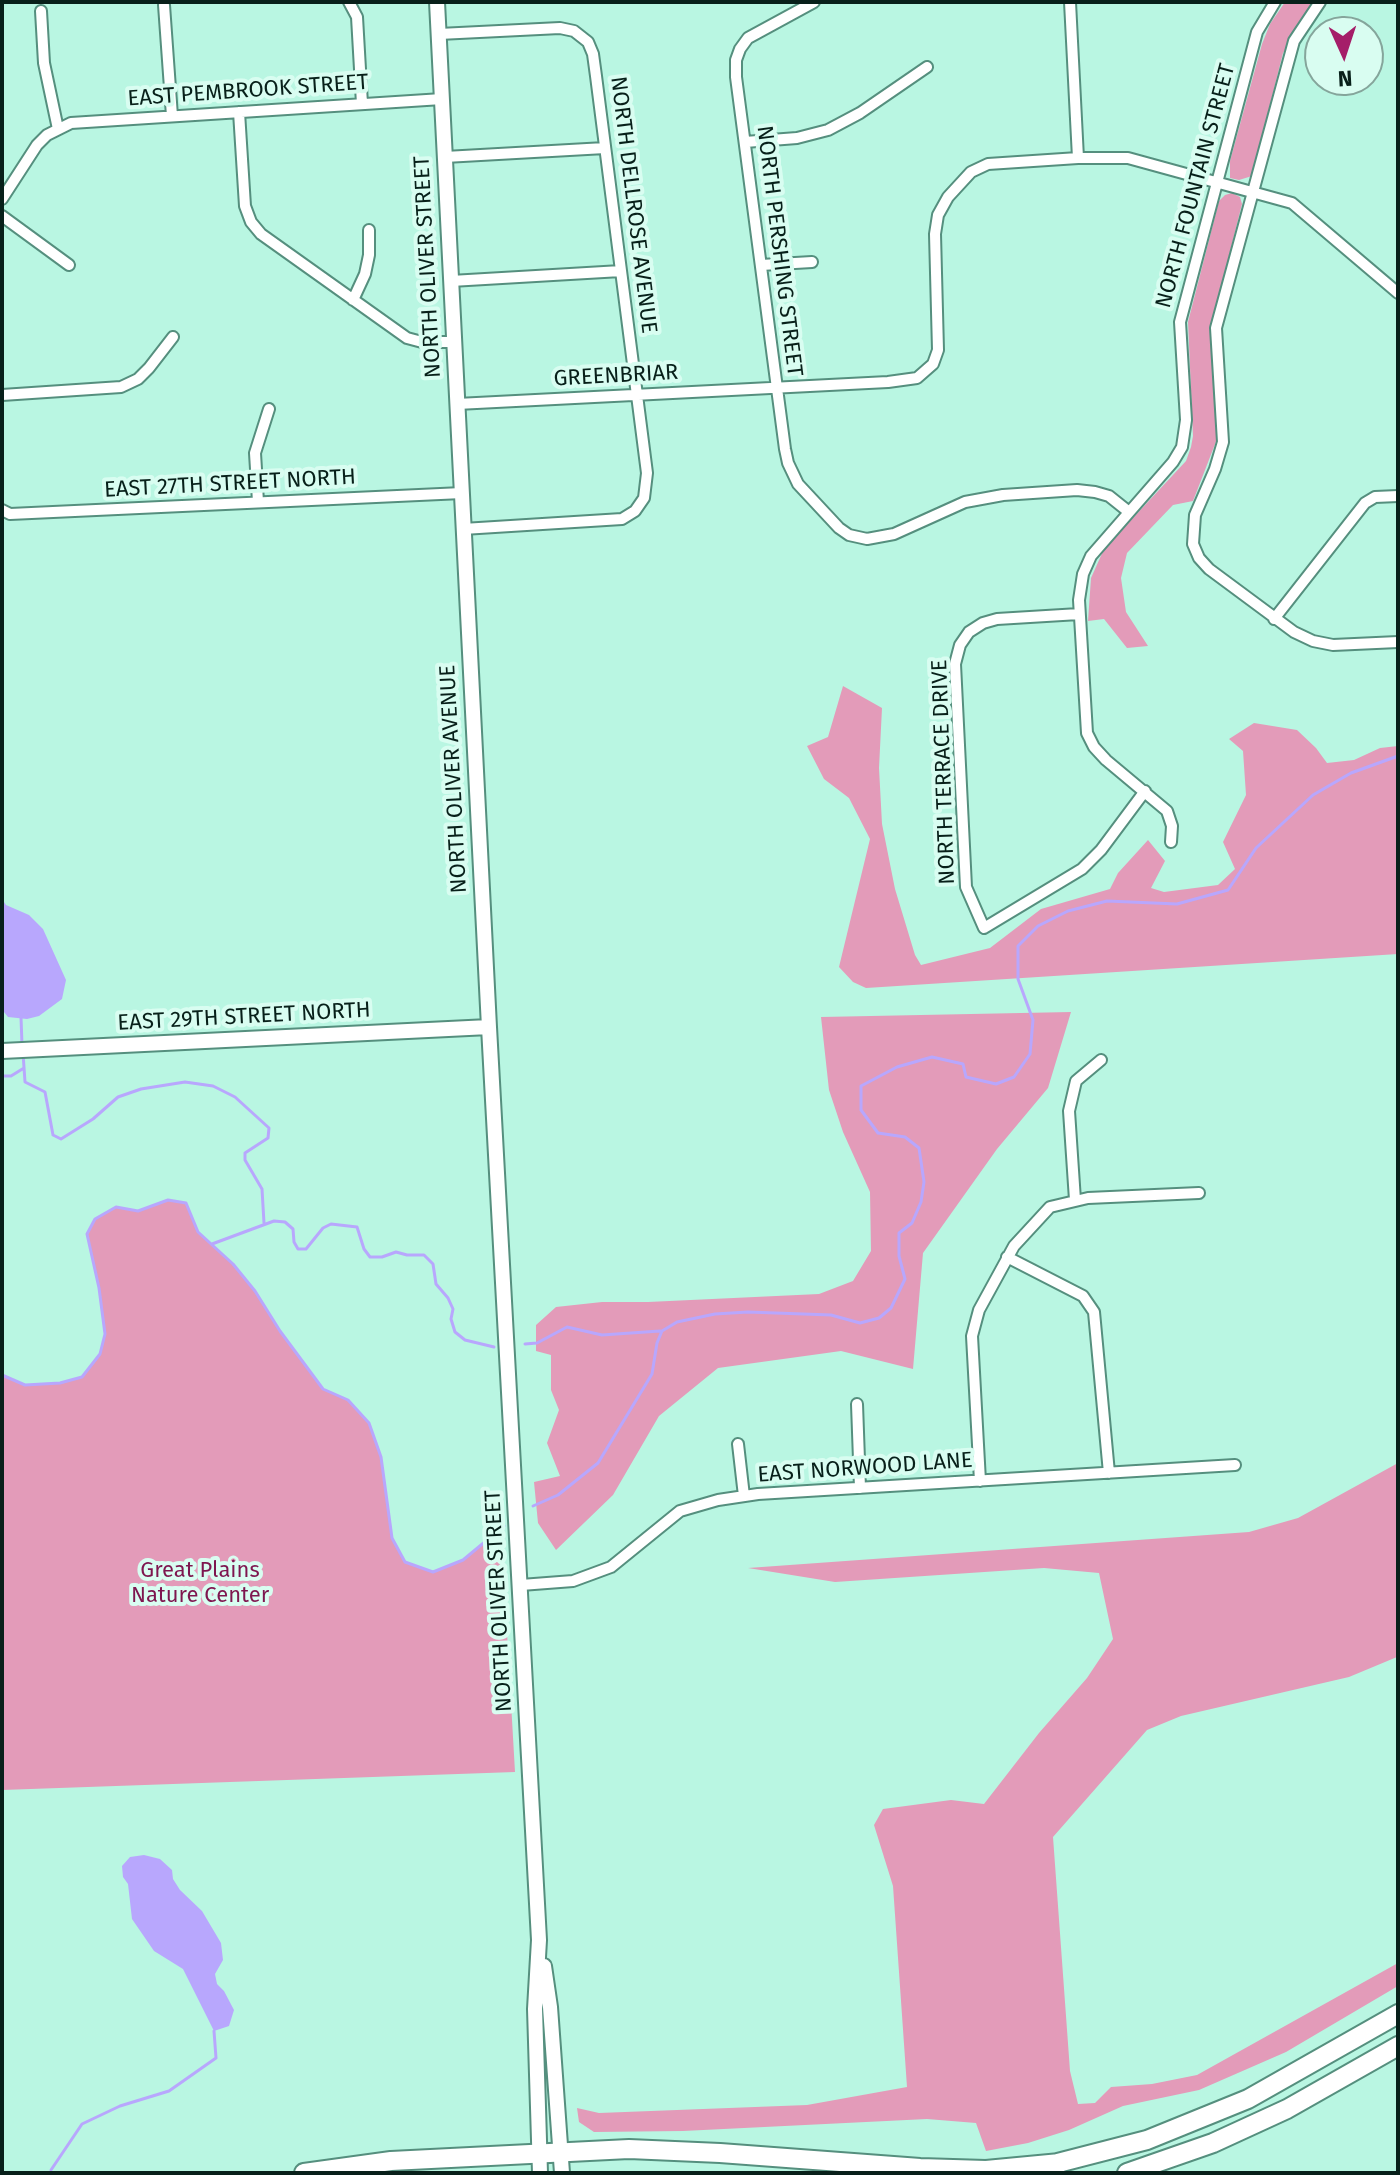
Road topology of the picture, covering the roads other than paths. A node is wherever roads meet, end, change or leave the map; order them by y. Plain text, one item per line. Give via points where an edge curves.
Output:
1 (349, 2) edge
2 (437, 2) edge
3 (814, 2) edge
4 (1070, 2) edge
5 (1275, 2) edge
6 (1320, 2) edge
7 (164, 5) dead end
8 (41, 11) dead end
9 (439, 34) junction
10 (927, 67) dead end
11 (442, 99) junction
12 (362, 104) junction
13 (239, 112) junction
14 (172, 116) junction
15 (58, 129) junction
16 (745, 142) junction
17 (605, 148) junction
18 (445, 157) junction
19 (1078, 158) junction
20 (1217, 182) junction
21 (1252, 192) junction
22 (2, 199) edge
23 (2, 216) edge
24 (369, 230) dead end
25 (812, 262) dead end
26 (69, 265) dead end
27 (761, 265) junction
28 (621, 271) junction
29 (451, 281) junction
30 (1398, 293) edge
31 (353, 300) junction
32 (173, 337) dead end
33 (454, 342) junction
34 (777, 387) junction
35 (2, 395) edge
36 (637, 395) junction
37 (457, 404) junction
38 (269, 409) dead end
39 (462, 493) junction
40 (1398, 496) edge
41 (258, 502) junction
42 (2, 510) edge
43 (1129, 512) junction
44 (463, 529) junction
45 (1079, 614) junction
46 (1274, 619) junction
47 (1398, 642) edge
48 (1145, 791) junction
49 (1171, 842) dead end
50 (489, 1027) junction
51 (6, 1051) edge
52 (1101, 1060) dead end
53 (1199, 1193) dead end
54 (1075, 1200) junction
55 (1007, 1257) junction
56 (857, 1404) dead end
57 (738, 1444) dead end
58 (1235, 1465) dead end
59 (1109, 1473) junction
60 (980, 1481) junction
61 (860, 1488) junction
62 (744, 1496) junction
63 (521, 1585) junction
64 (539, 1940) junction
65 (1398, 2014) edge
66 (1398, 2046) edge
67 (561, 2153) junction
68 (1060, 2163) junction
69 (540, 2164) edge
70 (304, 2173) edge
71 (562, 2173) edge
72 (1002, 2173) edge
73 (1127, 2173) edge

1 - 12 street via 357,17
2 - 9 main road, NORTH OLIVER STREET
3 - 16 street, NORTH PERSHING STREET via 755,33 740,49 736,77
4 - 19 street
5 - 20 street, NORTH FOUNTAIN STREET via 1257,32
6 - 21 street via 1294,41
7 - 14 street
8 - 15 street via 44,63
9 - 11 main road, NORTH OLIVER STREET
9 - 17 street, NORTH DELLROSE AVENUE via 560,28 588,42
10 - 16 street via 828,130
11 - 12 street, EAST PEMBROOK STREET
11 - 18 main road, NORTH OLIVER STREET
12 - 13 street, EAST PEMBROOK STREET
13 - 14 street, EAST PEMBROOK STREET
13 - 31 street via 245,206 251,222
14 - 15 street, EAST PEMBROOK STREET via 85,121
15 - 22 street via 37,145
16 - 27 street, NORTH PERSHING STREET
17 - 18 street
17 - 28 street, NORTH DELLROSE AVENUE
18 - 29 main road, NORTH OLIVER STREET
19 - 20 street via 1128,158
19 - 34 street, GREENBRIAR via 979,166 948,197 935,234 938,350 933,364 917,378
20 - 21 street
20 - 43 street, NORTH FOUNTAIN STREET via 1180,322 1186,420 1182,447
21 - 30 street via 1292,203
21 - 46 street via 1216,328 1223,442 1192,536 1209,569
23 - 26 street
24 - 31 street via 365,274
25 - 27 street
27 - 34 street, NORTH PERSHING STREET
28 - 29 street
28 - 36 street, NORTH DELLROSE AVENUE
29 - 33 main road, NORTH OLIVER STREET
31 - 33 street via 407,338
32 - 35 street via 138,379 121,387
33 - 37 main road, NORTH OLIVER STREET
34 - 36 street, GREENBRIAR
34 - 43 street, NORTH PERSHING STREET via 788,463 798,484 849,535 879,539 965,502 1003,495 1077,490 1109,496
36 - 37 street, GREENBRIAR
36 - 44 street, NORTH DELLROSE AVENUE via 647,484 635,511 605,522
37 - 39 main road, NORTH OLIVER STREET
38 - 41 street via 255,453
39 - 41 street, EAST 27TH STREET NORTH
39 - 44 main road, NORTH OLIVER STREET
40 - 46 street via 1365,503
41 - 42 street, EAST 27TH STREET NORTH via 10,514
43 - 45 street, NORTH FOUNTAIN STREET via 1091,556 1083,574
44 - 50 main road, NORTH OLIVER AVENUE
45 - 48 street, NORTH FOUNTAIN STREET via 1087,733 1106,760
45 - 48 street, NORTH TERRACE DRIVE via 997,619 969,632 960,645 955,664 966,887 984,928 1082,869
46 - 47 street via 1313,641 1333,645
48 - 49 street, NORTH FOUNTAIN STREET via 1167,811
50 - 51 main road, EAST 29TH STREET NORTH
50 - 63 main road, NORTH OLIVER STREET
52 - 54 street via 1076,1081 1069,1111
53 - 54 street
54 - 55 street via 1050,1207
55 - 59 street via 1083,1296 1094,1312
55 - 60 street via 979,1310 972,1336
56 - 61 street
57 - 62 street
58 - 59 street, EAST NORWOOD LANE
59 - 60 street, EAST NORWOOD LANE
60 - 61 street, EAST NORWOOD LANE
61 - 62 street, EAST NORWOOD LANE
62 - 63 street, EAST NORWOOD LANE via 680,1511 611,1567 573,1581
63 - 64 main road, NORTH OLIVER STREET
64 - 67 main road via 550,2007
64 - 69 main road, NORTH OLIVER STREET via 535,2009
65 - 68 highway via 1248,2099 1147,2140
66 - 73 highway via 1238,2132
67 - 68 highway via 629,2149 986,2170
67 - 69 highway
67 - 71 main road
68 - 72 highway
69 - 70 highway via 391,2161

